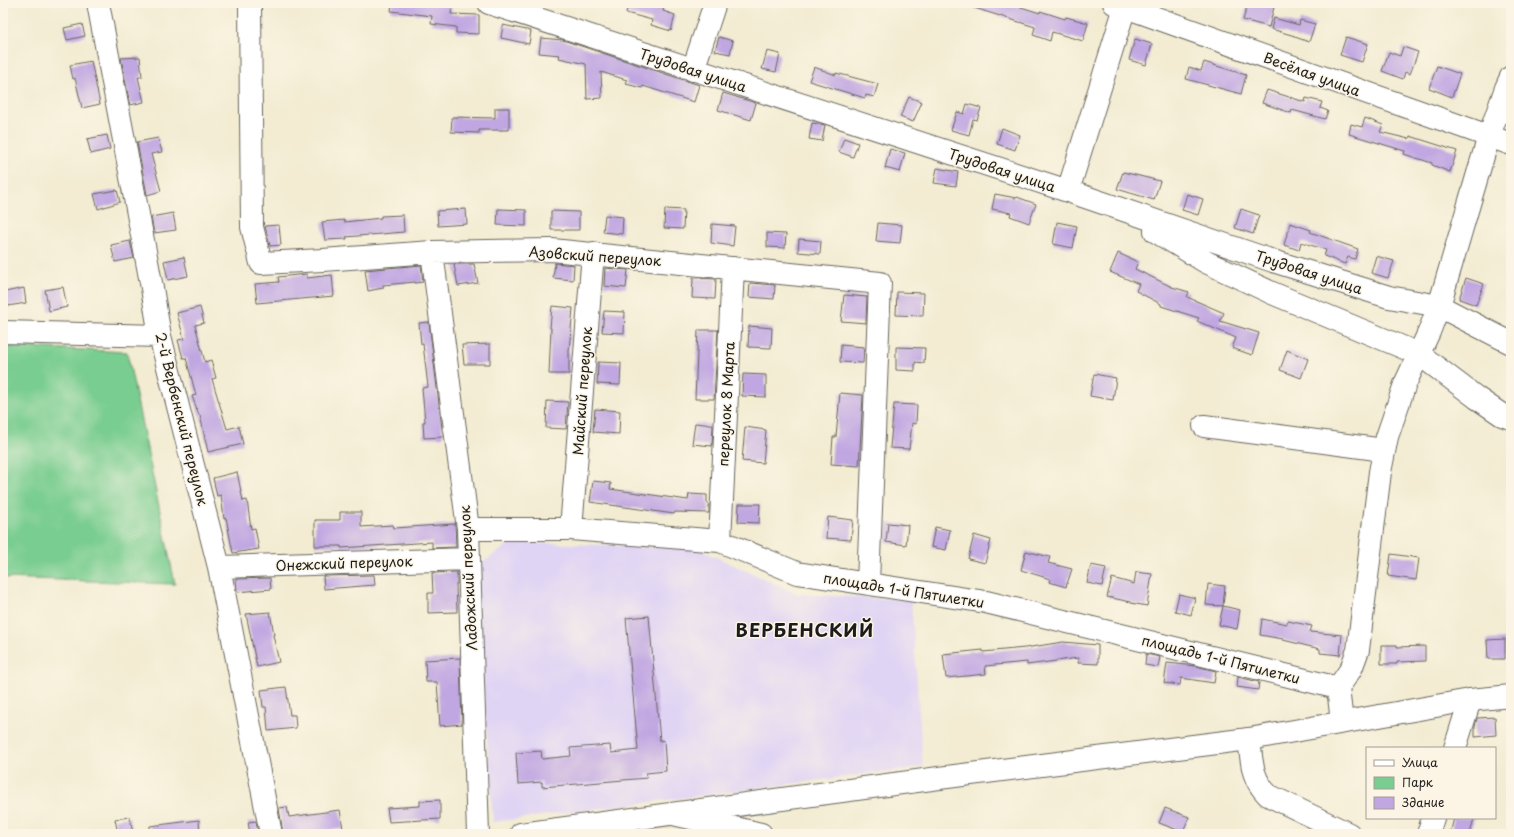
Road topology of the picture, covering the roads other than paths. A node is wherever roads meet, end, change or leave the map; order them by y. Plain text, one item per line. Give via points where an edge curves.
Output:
1 (98, 3) edge
2 (250, 3) edge
3 (489, 3) edge
4 (715, 3) edge
5 (1120, 4) edge
6 (693, 70) junction
7 (1511, 77) edge
8 (1489, 136) junction
9 (1511, 144) edge
10 (1068, 192) junction
11 (1119, 209) junction
12 (432, 252) junction
13 (592, 253) junction
14 (733, 268) junction
15 (1439, 306) junction
16 (3, 332) edge
17 (160, 336) junction
18 (1511, 343) edge
19 (1419, 354) junction
20 (1511, 418) edge
21 (1204, 426) dead end
22 (1384, 450) junction
23 (468, 529) junction
24 (571, 529) junction
25 (720, 541) junction
26 (468, 559) junction
27 (219, 567) junction
28 (868, 583) junction
29 (1338, 688) junction
30 (1511, 696) edge
31 (1470, 700) junction
32 (1342, 722) junction
33 (1249, 739) junction
34 (1455, 747) edge
35 (672, 814) junction
36 (1433, 819) edge
37 (271, 834) edge
38 (478, 834) edge
39 (520, 834) edge
40 (761, 834) edge
41 (1349, 834) edge
42 (1428, 834) edge

1 - 17 street, 2-й Вербенский переулок
2 - 12 street, Азовский переулок via 252,227 261,263
3 - 6 street, Трудовая улица
4 - 6 street
5 - 8 street, Весёлая улица
5 - 10 street
6 - 10 street, Трудовая улица
7 - 8 street
8 - 9 street, Весёлая улица
8 - 15 street
10 - 11 street, Трудовая улица
11 - 15 street, Трудовая улица via 1389,297
11 - 19 street via 1212,265 1272,293
12 - 13 street, Азовский переулок via 552,250
12 - 23 street, Ладожский переулок
13 - 14 street, Азовский переулок
13 - 24 street, Майский переулок
14 - 25 street, переулок 8 Марта
14 - 28 street, Азовский переулок via 880,283
15 - 18 street, Трудовая улица
15 - 19 street
16 - 17 street
17 - 27 street, 2-й Вербенский переулок
19 - 20 street via 1477,398
19 - 22 street via 1394,412
21 - 22 street
22 - 29 street via 1358,650 1351,669
23 - 24 street, площадь 1-й Пятилетки
23 - 26 street, Ладожский переулок
24 - 25 street, площадь 1-й Пятилетки
25 - 28 street, площадь 1-й Пятилетки via 797,573
26 - 27 street, Онежский переулок
26 - 38 street, Ладожский переулок
27 - 37 street, 2-й Вербенский переулок
28 - 29 street, площадь 1-й Пятилетки via 986,602
29 - 32 street
30 - 31 street
31 - 32 street
31 - 34 street
32 - 33 street
33 - 35 street
33 - 41 street via 1254,775 1259,786 1268,795
35 - 39 street
35 - 40 street
36 - 42 street

